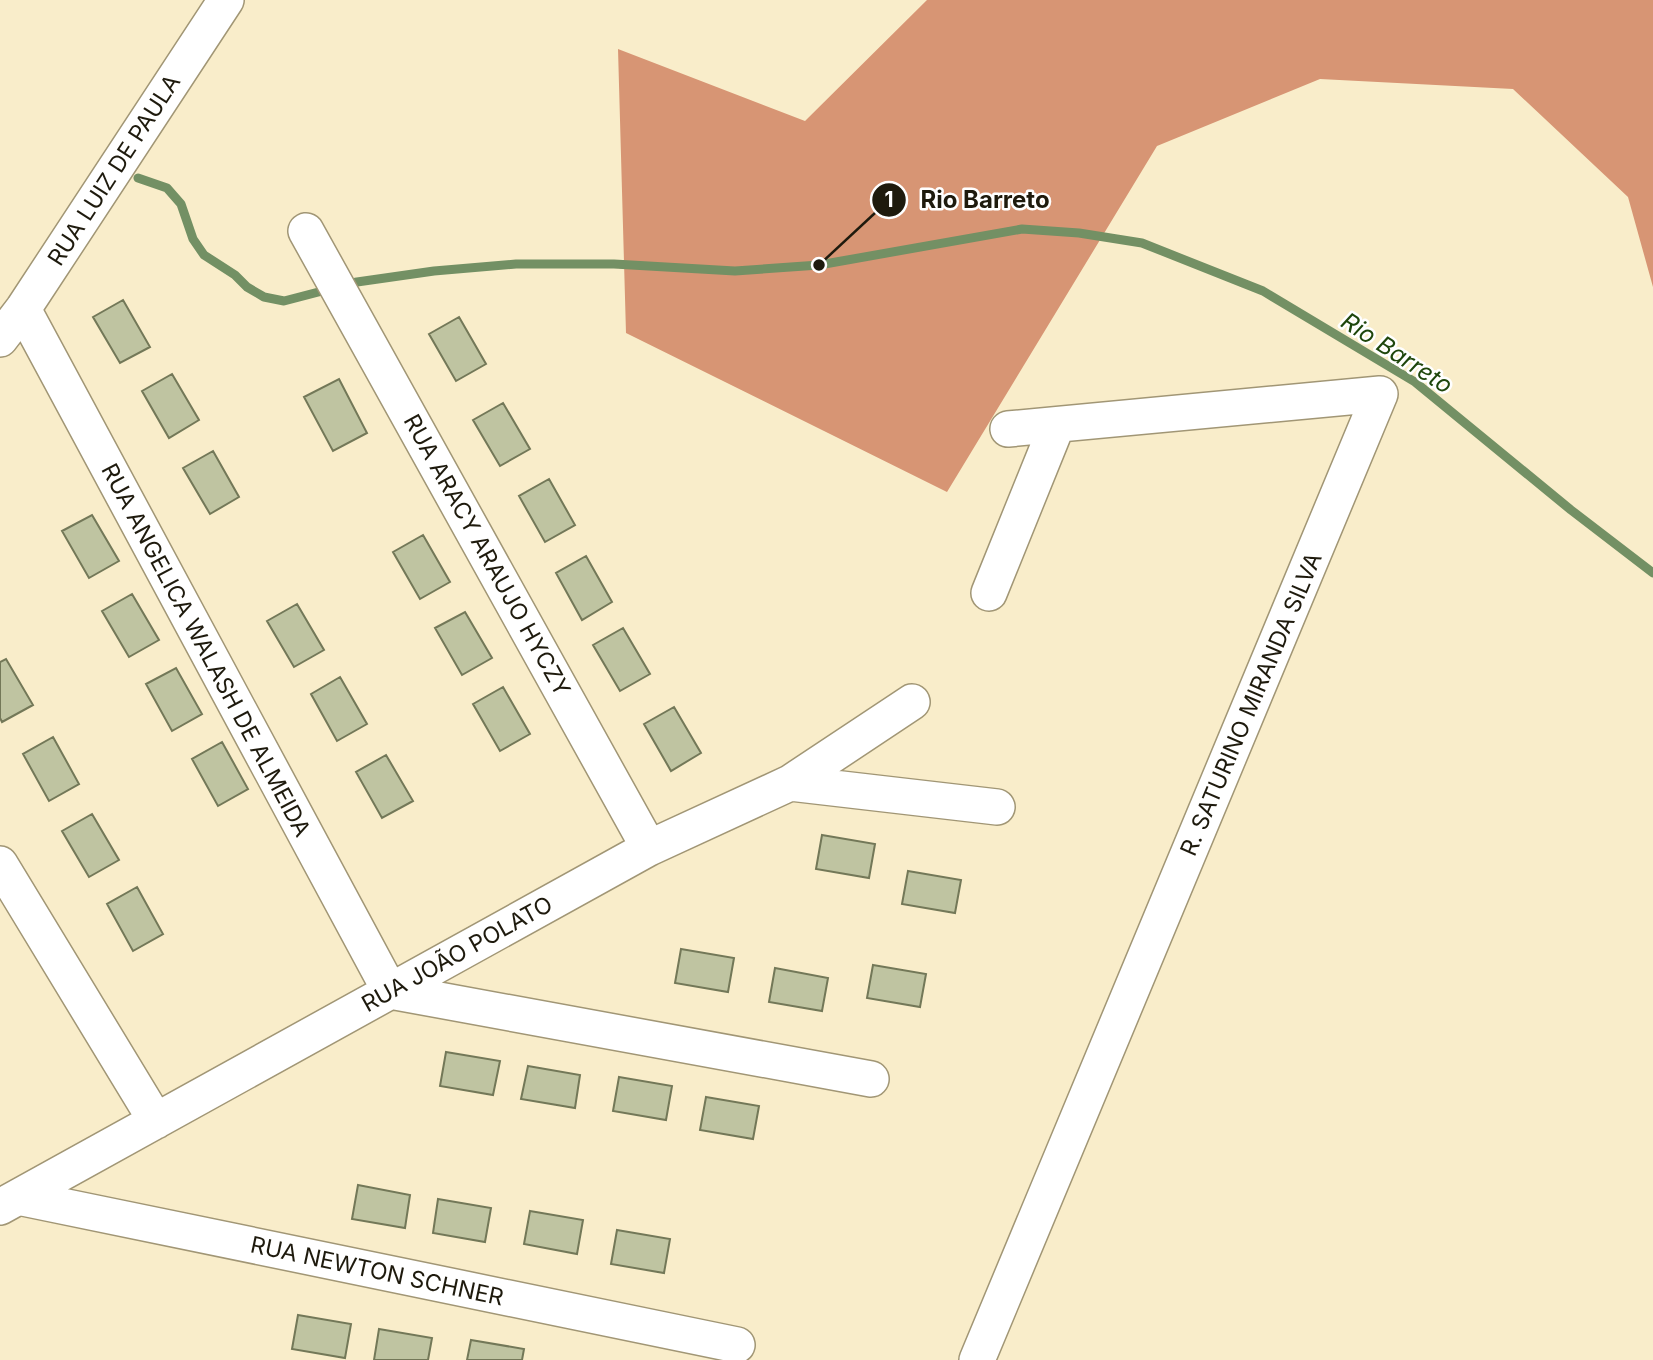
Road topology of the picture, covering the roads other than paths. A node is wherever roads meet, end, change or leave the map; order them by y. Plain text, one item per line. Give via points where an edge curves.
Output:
1 (226, 0) edge
2 (306, 231) dead end
3 (23, 309) junction
4 (0, 339) edge
5 (1058, 425) junction
6 (1008, 429) dead end
7 (989, 593) dead end
8 (912, 702) dead end
9 (790, 783) junction
10 (998, 807) dead end
11 (649, 848) junction
12 (0, 864) edge
13 (390, 991) junction
14 (871, 1079) dead end
15 (156, 1121) junction
16 (9, 1202) edge
17 (737, 1345) dead end
18 (977, 1360) edge

1 - 3 street, RUA LUIZ DE PAULA
2 - 11 street, RUA ARACY ARAUJO HYCZY
3 - 4 street, RUA LUIZ DE PAULA
3 - 13 street, RUA ANGELICA WALASH DE ALMEIDA
5 - 6 street, R. SATURINO MIRANDA SILVA
5 - 7 street
5 - 18 street, R. SATURINO MIRANDA SILVA via 1380,394
8 - 9 street, RUA JOÃO POLATO
9 - 10 street
9 - 11 street, RUA JOÃO POLATO
11 - 13 street, RUA JOÃO POLATO
12 - 15 street
13 - 14 street
13 - 15 street, RUA JOÃO POLATO
15 - 16 street, RUA JOÃO POLATO
16 - 17 street, RUA NEWTON SCHNER

